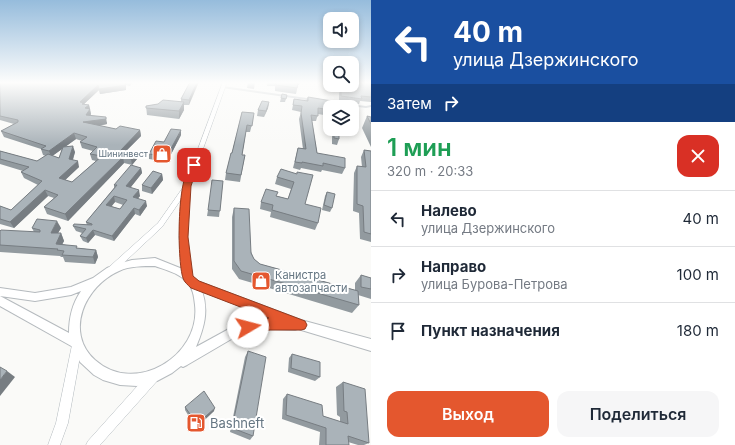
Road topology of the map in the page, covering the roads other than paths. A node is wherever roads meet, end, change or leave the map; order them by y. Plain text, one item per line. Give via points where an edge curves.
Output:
1 (217, 103) edge
2 (359, 106) edge
3 (371, 106) edge
4 (186, 186) junction
5 (112, 270) junction
6 (192, 281) junction
7 (95, 282) junction
8 (0, 292) edge
9 (0, 301) edge
10 (301, 325) junction
11 (77, 344) junction
12 (371, 345) edge
13 (176, 365) junction
14 (153, 377) junction
15 (54, 445) edge
16 (92, 445) edge

1 - 4 main road
2 - 3 street
4 - 5 main road via 160,225
4 - 6 main road via 183,237
5 - 6 main road via 130,263 155,262 172,268
5 - 7 main road
6 - 10 main road
6 - 13 main road via 201,305 201,326 192,347
7 - 8 main road via 71,291 35,297
7 - 11 main road via 82,298 75,318
9 - 11 main road
10 - 12 main road
10 - 13 main road via 270,324 238,329
11 - 14 main road via 87,362 103,374 126,380
11 - 15 main road via 62,423
13 - 14 main road
14 - 16 main road

